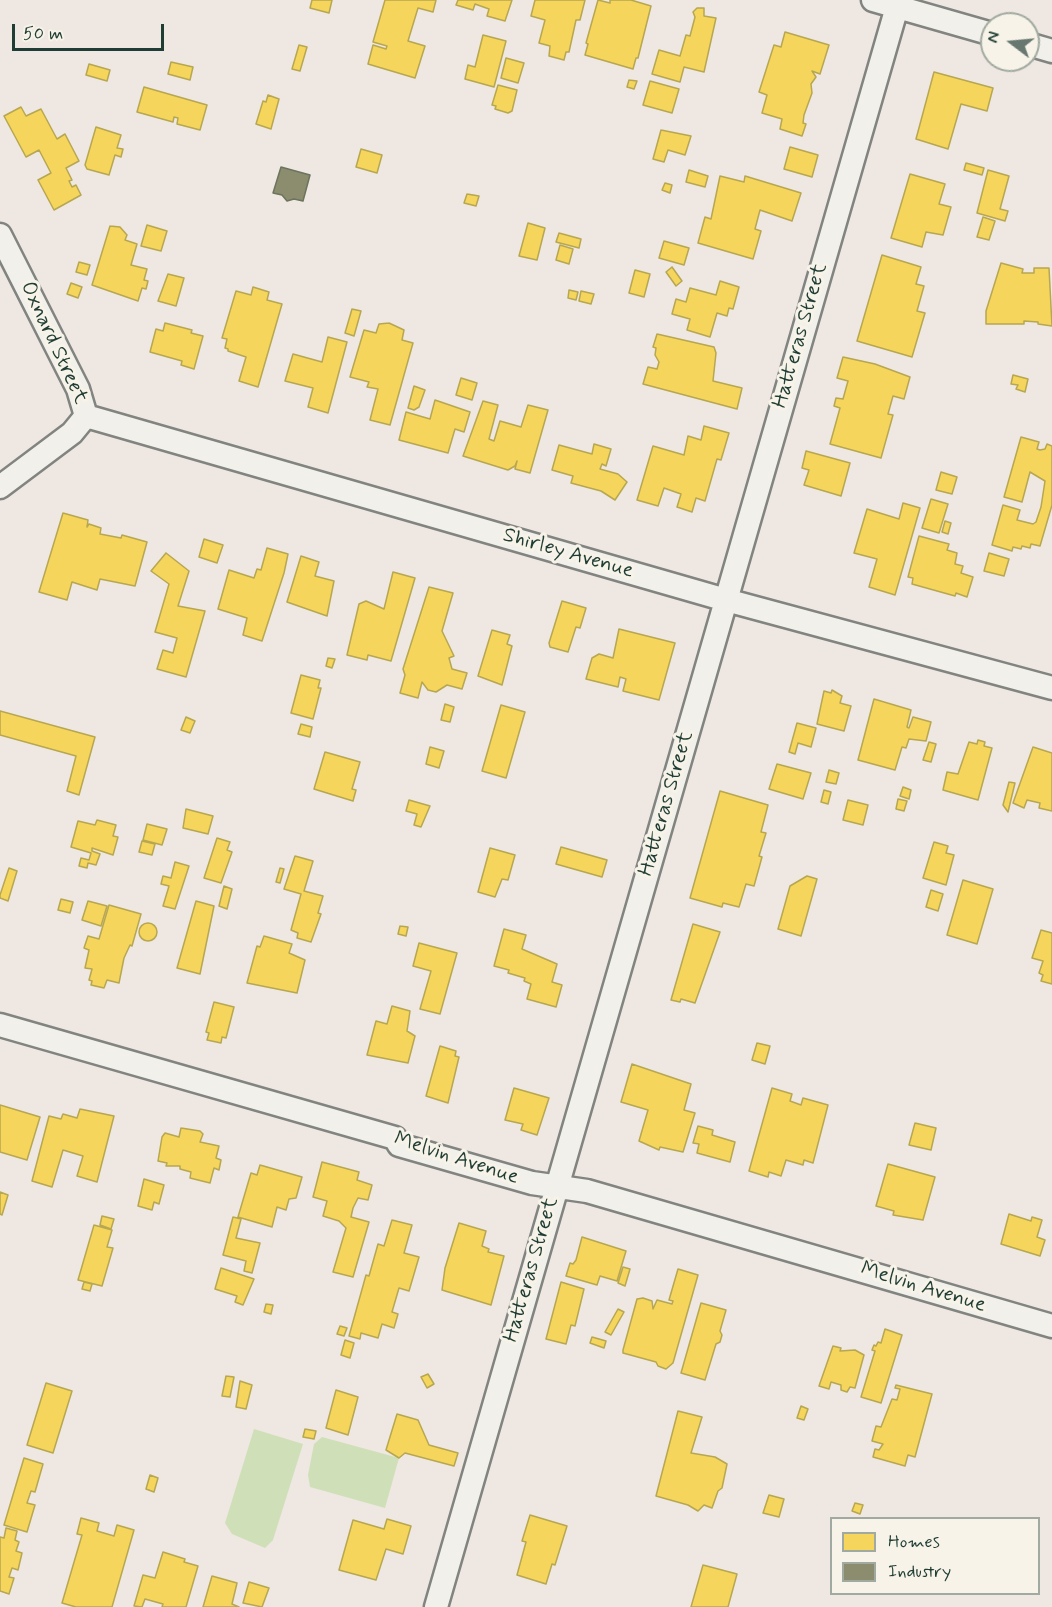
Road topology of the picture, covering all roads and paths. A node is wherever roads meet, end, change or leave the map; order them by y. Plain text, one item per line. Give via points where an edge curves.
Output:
1 (873, 0) edge
2 (898, 3) edge
3 (980, 30) edge
4 (0, 235) edge
5 (86, 416) junction
6 (0, 487) edge
7 (726, 600) junction
8 (1052, 688) edge
9 (0, 1025) edge
10 (556, 1187) junction
11 (1052, 1326) edge
12 (436, 1607) edge

1 - 2 street
2 - 3 street
2 - 7 street, Hatteras Street
4 - 5 street, Oxnard Street via 78,390
5 - 6 street, Oxnard Street via 72,433
5 - 7 street, Shirley Avenue
7 - 8 street, Shirley Avenue
7 - 10 street, Hatteras Street
9 - 10 street, Melvin Avenue via 395,1138 399,1145
10 - 11 street, Melvin Avenue via 598,1194
10 - 12 street, Hatteras Street

